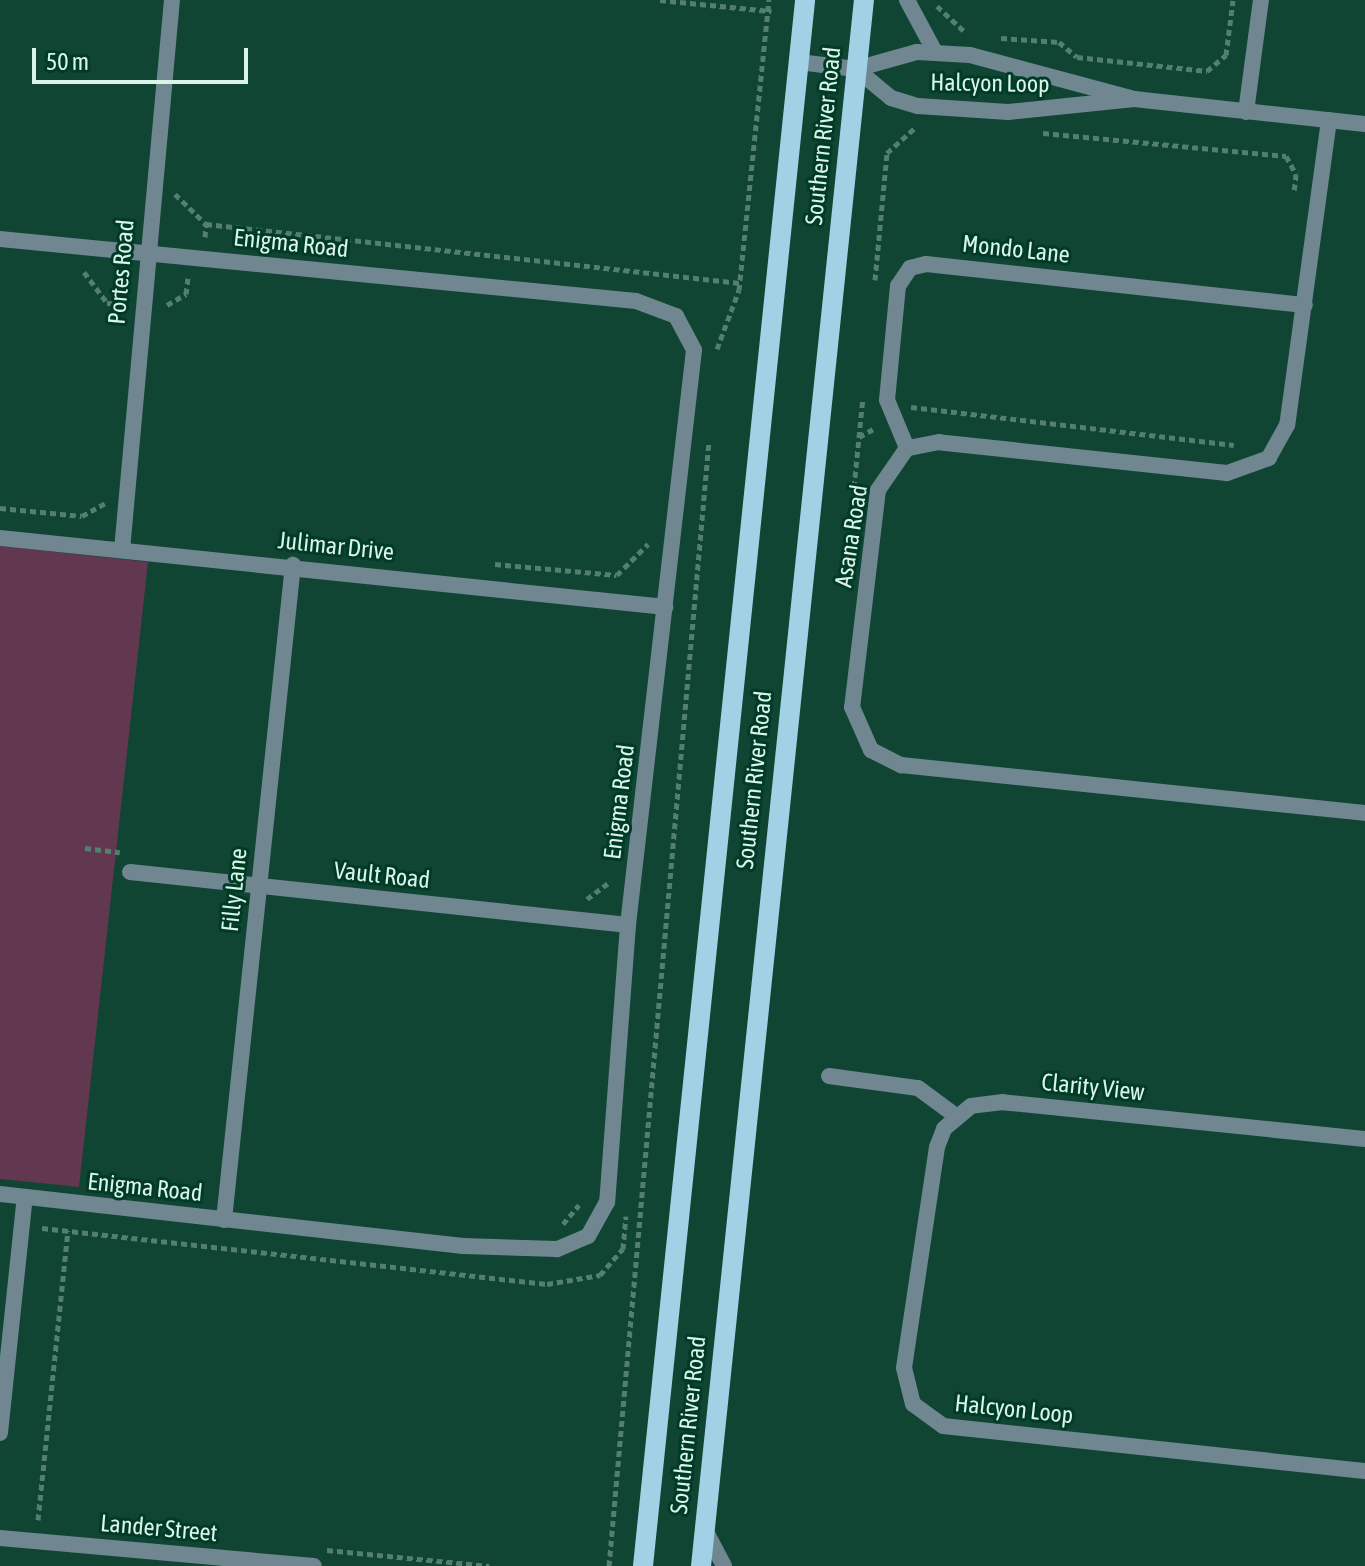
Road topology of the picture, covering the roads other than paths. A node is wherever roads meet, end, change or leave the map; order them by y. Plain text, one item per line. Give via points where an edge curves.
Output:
1 (172, 0) edge
2 (805, 0) edge
3 (864, 0) edge
4 (907, 0) edge
5 (1261, 0) edge
6 (935, 52) junction
7 (799, 62) junction
8 (856, 69) junction
9 (1134, 99) junction
10 (1246, 112) junction
11 (1329, 120) junction
12 (1365, 124) edge
13 (0, 239) edge
14 (146, 253) junction
15 (1305, 305) junction
16 (907, 448) junction
17 (0, 538) edge
18 (122, 550) junction
19 (293, 565) junction
20 (665, 607) junction
21 (1365, 813) edge
22 (130, 872) dead end
23 (259, 887) junction
24 (628, 925) junction
25 (829, 1076) dead end
26 (956, 1116) junction
27 (1365, 1139) edge
28 (0, 1194) edge
29 (25, 1197) junction
30 (224, 1220) junction
31 (0, 1433) edge
32 (1365, 1471) edge
33 (704, 1527) junction
34 (647, 1534) junction
35 (0, 1538) edge
36 (314, 1566) edge
37 (643, 1566) edge
38 (659, 1566) edge
39 (701, 1566) edge
40 (724, 1566) edge

1 - 14 street, Portes Road
2 - 7 main road, Southern River Road
3 - 8 main road, Southern River Road
4 - 6 street
5 - 10 street
6 - 8 street, Halcyon Loop
6 - 9 street, Halcyon Loop via 970,55
7 - 8 street, Halcyon Loop
7 - 34 main road, Southern River Road
8 - 9 street, Halcyon Loop via 891,98 918,106 1008,112
8 - 33 main road, Southern River Road
9 - 10 street, Halcyon Loop
10 - 11 street, Halcyon Loop
11 - 12 street, Halcyon Loop
11 - 15 street
13 - 14 street, Enigma Road
14 - 18 street, Portes Road
14 - 20 street, Enigma Road via 636,301 676,316 694,350
15 - 16 street via 1287,425 1269,458 1227,473 939,442
15 - 16 street, Mondo Lane via 926,264 910,268 898,286 890,419
16 - 21 street, Asana Road via 878,490 852,707 871,750 901,765
17 - 18 street, Julimar Drive
18 - 19 street, Julimar Drive
19 - 20 street, Julimar Drive
19 - 23 street, Filly Lane
20 - 24 street, Enigma Road
22 - 23 street, Vault Road
23 - 24 street, Vault Road
23 - 30 street, Filly Lane
24 - 30 street, Enigma Road via 607,1202 588,1236 557,1249 463,1246
25 - 26 street via 902,1084
26 - 27 street, Clarity View via 1003,1102
26 - 32 street, Halcyon Loop via 937,1147 904,1368 924,1418 943,1426
28 - 29 street, Enigma Road
29 - 30 street, Enigma Road
29 - 31 street
33 - 39 main road, Southern River Road
33 - 40 street
34 - 37 main road, Southern River Road
34 - 38 main road
35 - 36 street, Lander Street

